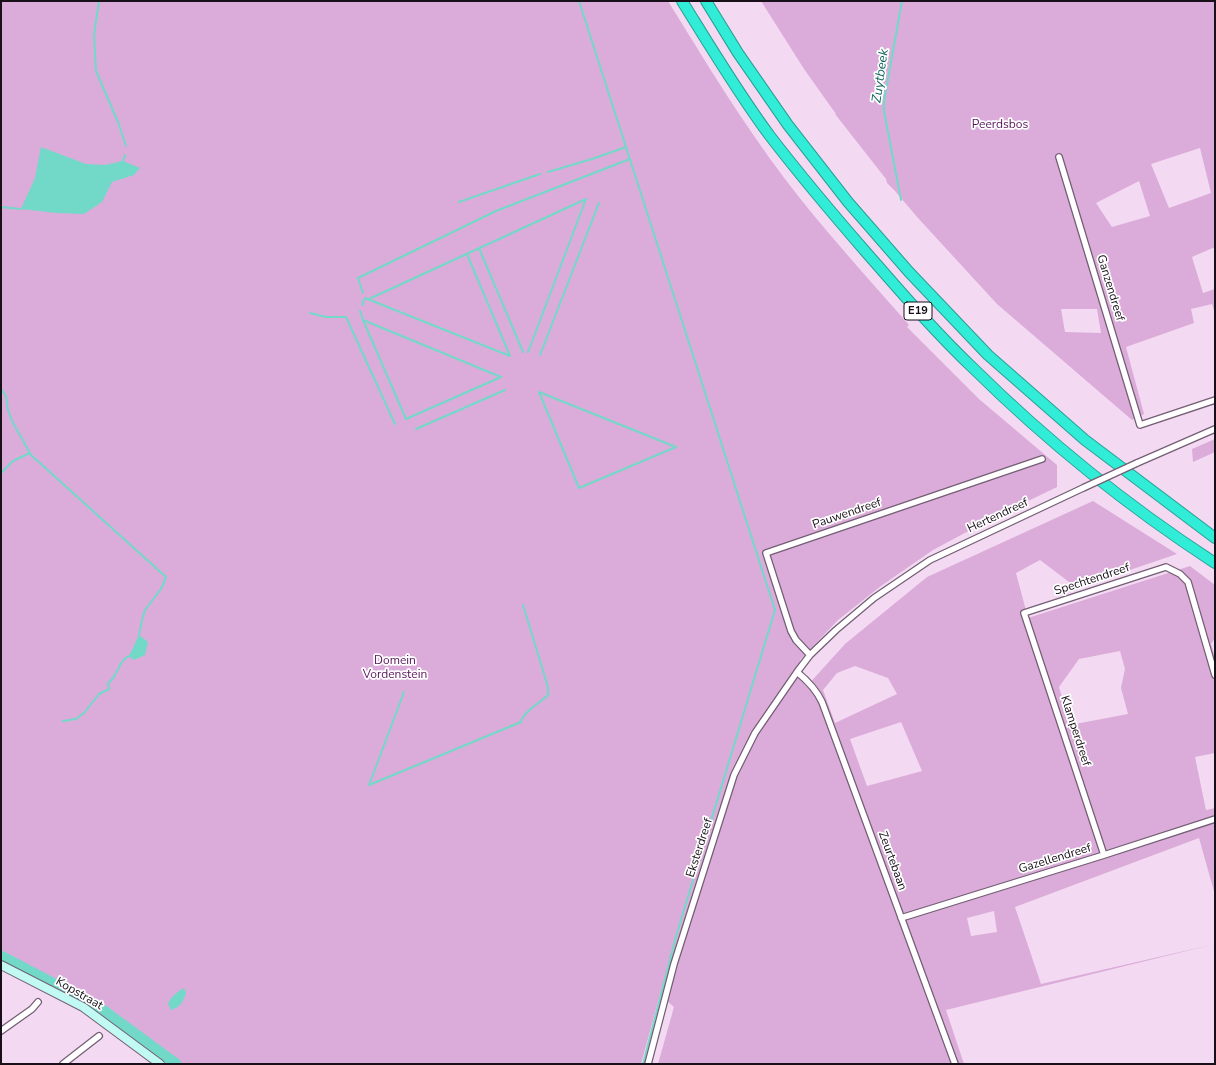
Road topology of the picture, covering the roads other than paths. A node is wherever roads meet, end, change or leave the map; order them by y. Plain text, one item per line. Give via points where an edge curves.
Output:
1 (682, 1) edge
2 (706, 1) edge
3 (1059, 157) dead end
4 (1215, 400) edge
5 (1215, 429) edge
6 (1042, 459) dead end
7 (1215, 538) edge
8 (1215, 563) edge
9 (1024, 613) joint
10 (810, 656) junction
11 (797, 672) junction
12 (1215, 675) edge
13 (1215, 818) edge
14 (1104, 855) junction
15 (901, 918) junction
16 (1, 965) edge
17 (38, 1002) dead end
18 (1, 1031) edge
19 (99, 1036) dead end
20 (63, 1064) edge
21 (160, 1064) edge
22 (648, 1064) edge
23 (955, 1064) edge

1 - 8 highway, E19 via 770,135 834,216 973,369 1070,457 1178,539
2 - 7 highway, E19 via 788,125 848,202 909,272 988,355 1085,440
3 - 4 street, Ganzendreef via 1140,425
5 - 10 street, Hertendreef, bridge via 930,560 874,598
6 - 10 street, Pauwendreef via 766,553 791,631
9 - 12 street, Spechtendreef via 1166,567 1180,574 1188,582
9 - 14 street, Klamperdreef
10 - 11 street, Eksterdreef
11 - 15 street, Zeurtebaan via 811,684 822,702
11 - 22 street, Eksterdreef via 755,733 734,775 674,964
13 - 14 street, Gazellendreef
14 - 15 street, Gazellendreef
15 - 23 street, Zeurtebaan
16 - 21 main road, Kopstraat via 83,1007
17 - 18 street
19 - 20 street

